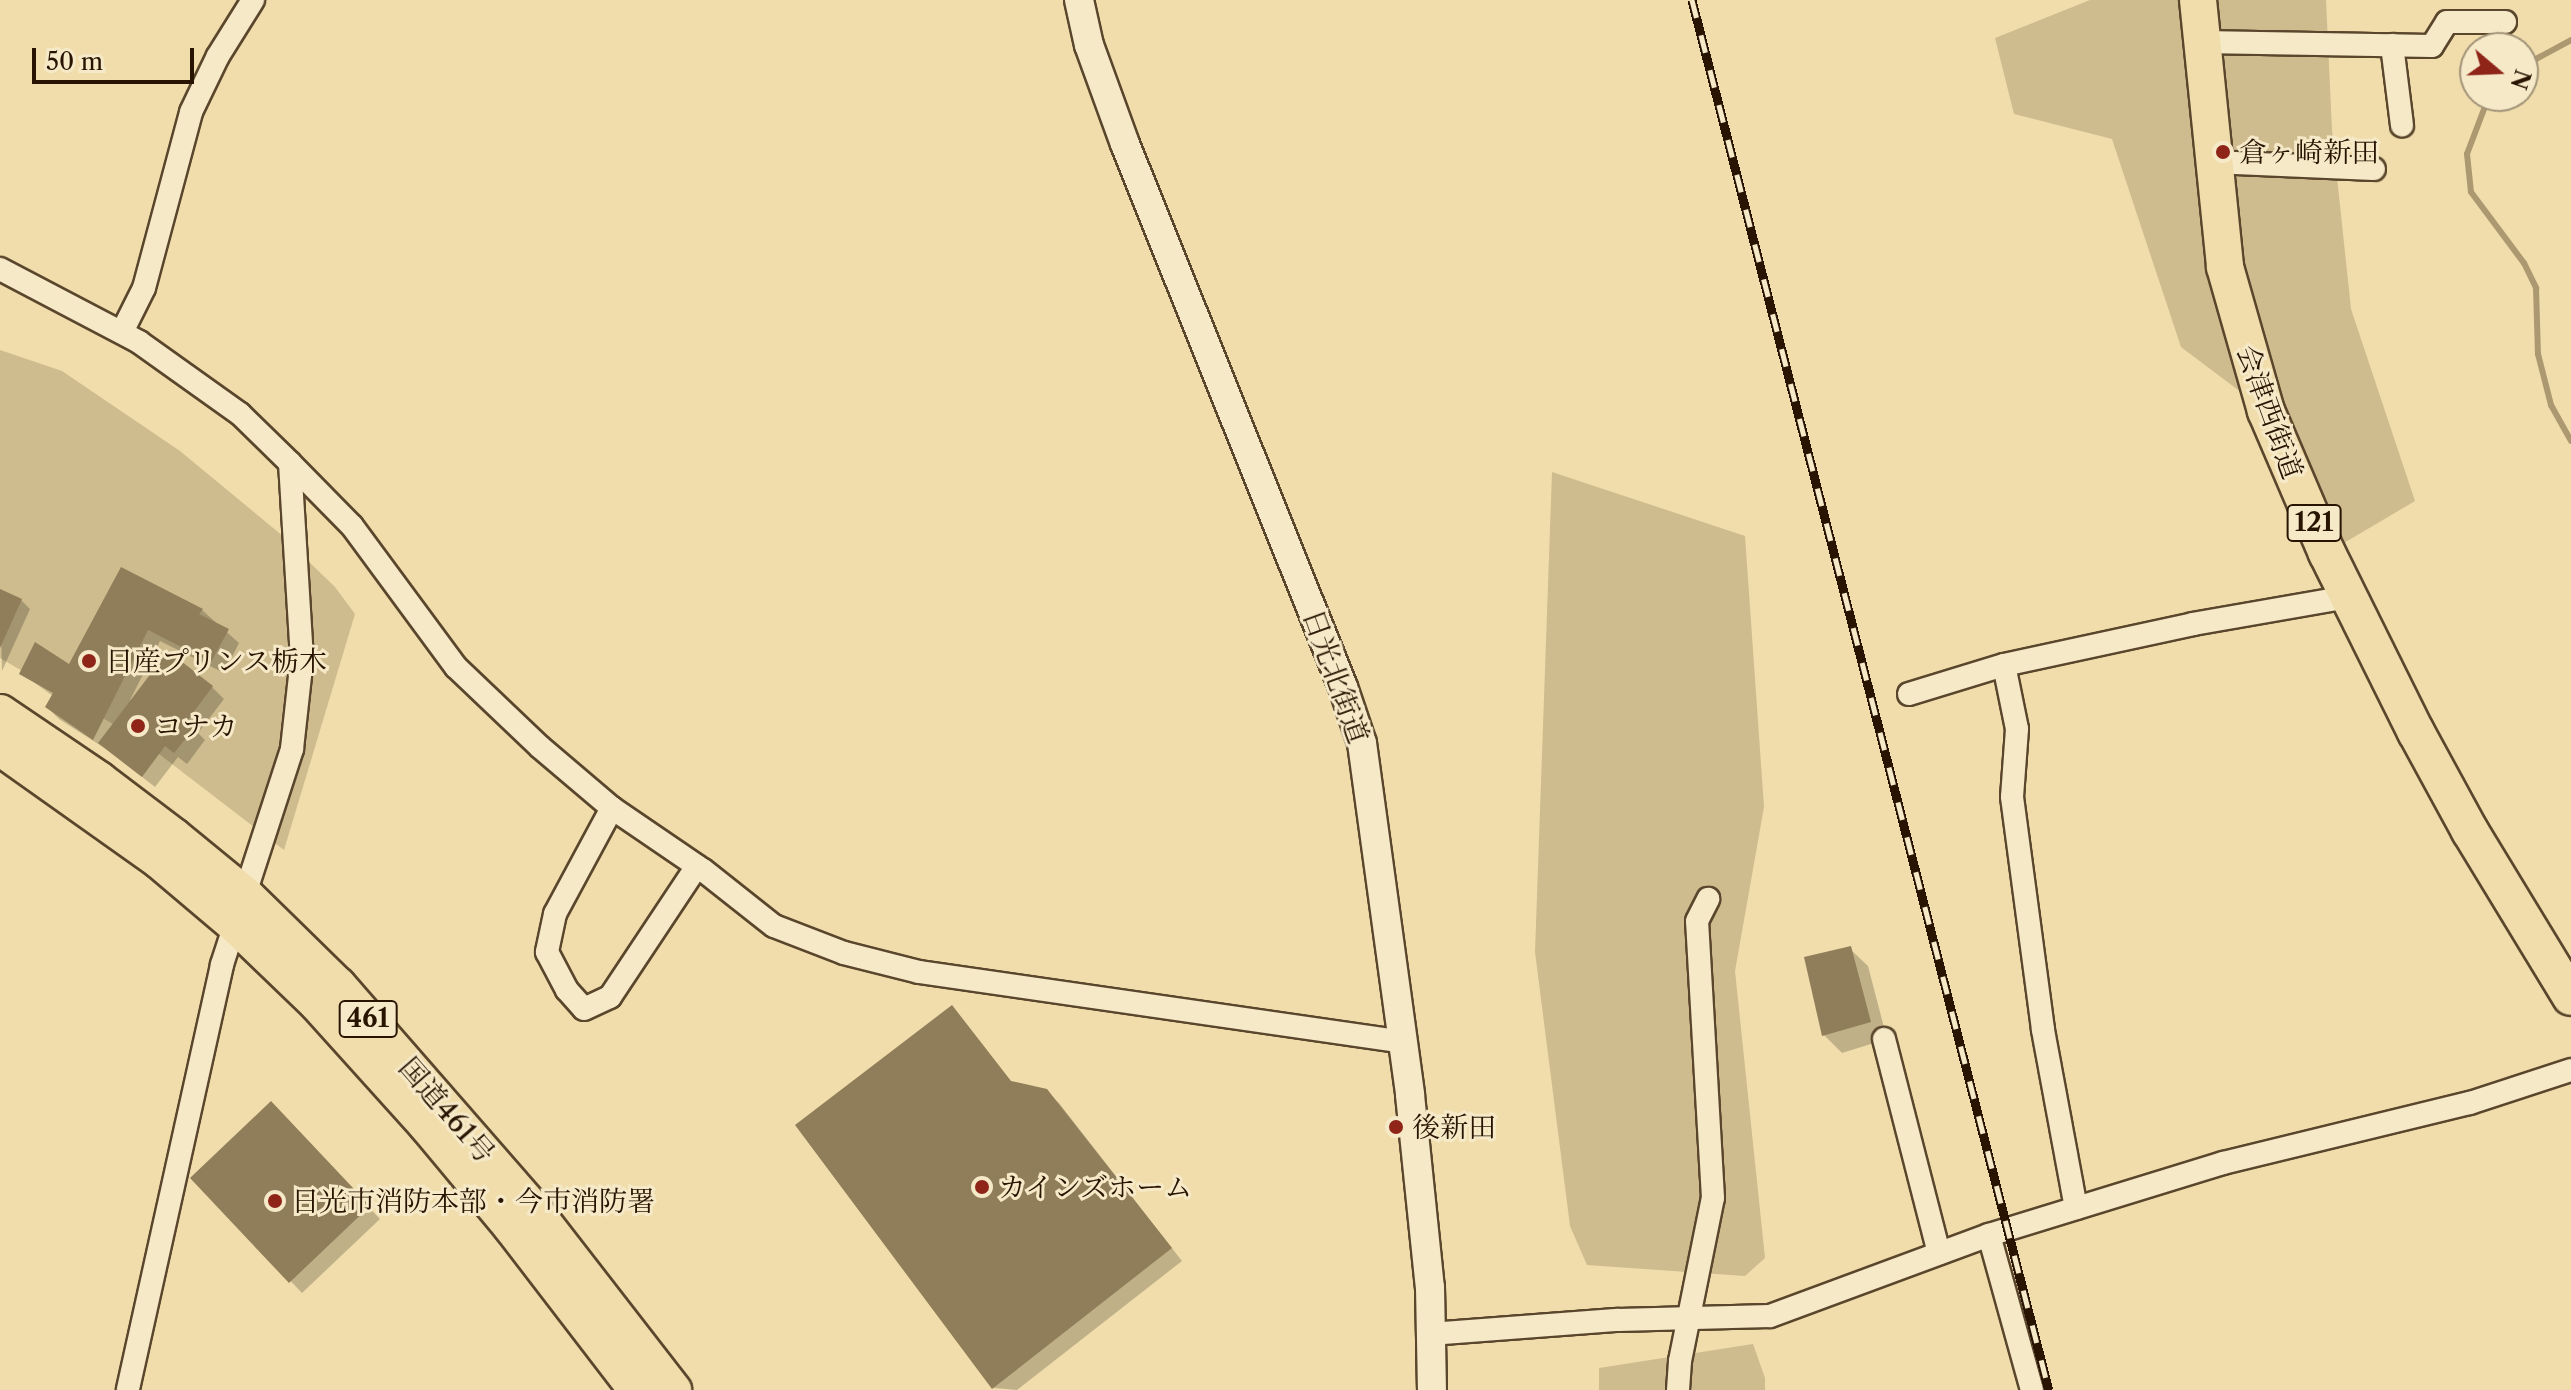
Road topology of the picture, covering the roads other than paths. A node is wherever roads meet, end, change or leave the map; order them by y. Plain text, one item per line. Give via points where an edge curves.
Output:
1 (253, 0) edge
2 (1079, 0) edge
3 (2198, 0) edge
4 (2505, 22) dead end
5 (2202, 42) junction
6 (2392, 45) junction
7 (2402, 125) dead end
8 (2212, 162) junction
9 (2374, 169) dead end
10 (0, 269) edge
11 (122, 332) junction
12 (290, 463) junction
13 (2348, 597) junction
14 (2004, 665) junction
15 (1909, 694) dead end
16 (0, 713) edge
17 (0, 747) edge
18 (612, 808) junction
19 (697, 866) junction
20 (1708, 899) dead end
21 (241, 911) junction
22 (2571, 997) edge
23 (1884, 1039) dead end
24 (1403, 1042) junction
25 (2571, 1070) edge
26 (2076, 1208) junction
27 (1989, 1235) junction
28 (1939, 1253) junction
29 (1690, 1320) junction
30 (1430, 1334) junction
31 (128, 1390) edge
32 (637, 1390) edge
33 (673, 1390) edge
34 (1432, 1390) edge
35 (1678, 1390) edge
36 (2032, 1390) edge

1 - 11 street via 191,112 144,288
2 - 24 street, 日光北街道 via 1089,45 1125,144 1362,743
3 - 5 highway, 会津西街道 / 121
4 - 6 street via 2447,22 2432,46
5 - 6 street
5 - 8 highway, 会津西街道 / 121
6 - 7 street
8 - 9 street
8 - 13 highway, 会津西街道 / 121 via 2225,267 2243,338 2292,476
10 - 11 street
11 - 12 street via 240,414
12 - 18 street via 352,526 456,667
12 - 21 street via 302,658 292,749
13 - 14 street
13 - 22 highway, 会津西街道 / 121 via 2470,831
14 - 15 street
14 - 26 street via 2017,729 2012,797 2043,1030
16 - 21 highway, 国道461号 / 461 via 99,780
17 - 21 highway, 国道461号 / 461
18 - 19 street
18 - 19 street via 555,914 547,952 584,1009 610,997
19 - 24 street via 774,926 844,953 919,972
20 - 29 street via 1697,921 1713,1198
21 - 31 street via 218,980
21 - 32 highway, 国道461号 / 461 via 512,1227
21 - 33 highway, 国道461号 / 461 via 338,986 531,1207
23 - 28 street
24 - 30 street, 日光北街道 via 1430,1287
25 - 26 street via 2470,1103 2223,1163
26 - 27 street
27 - 28 street
27 - 36 street
28 - 29 street via 1770,1316
29 - 30 street
29 - 35 street
30 - 34 street, 日光北街道

